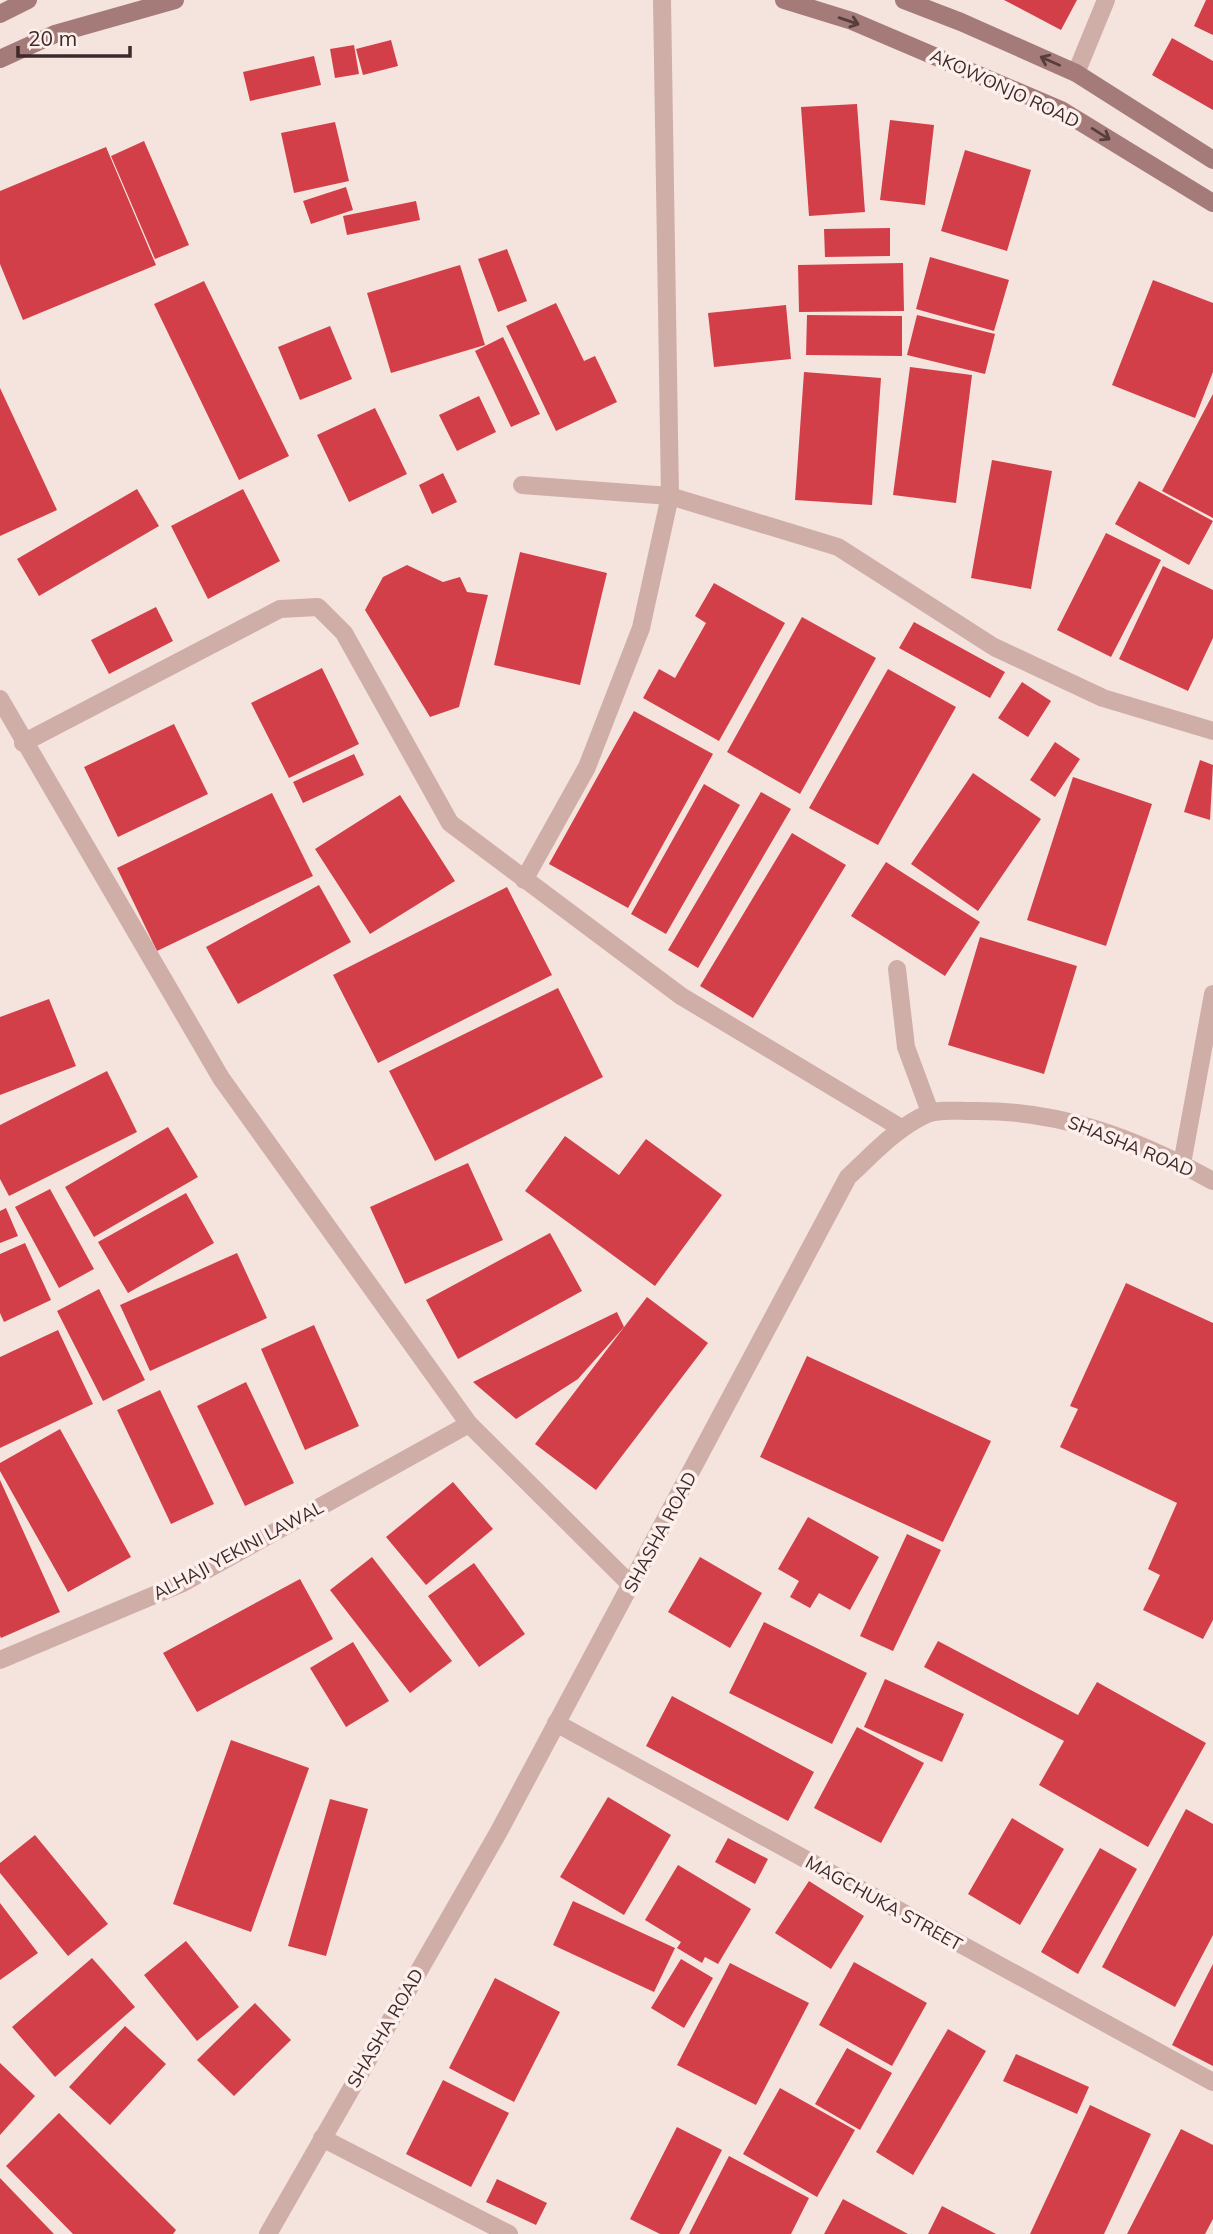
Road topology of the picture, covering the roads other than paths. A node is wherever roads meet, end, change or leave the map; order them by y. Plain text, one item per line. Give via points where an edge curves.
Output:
1 (28, 0) edge
2 (175, 0) edge
3 (662, 0) edge
4 (784, 0) edge
5 (904, 0) edge
6 (1106, 0) edge
7 (0, 14) edge
8 (0, 59) edge
9 (1076, 73) junction
10 (1213, 160) edge
11 (1213, 203) edge
12 (522, 485) dead end
13 (670, 496) junction
14 (0, 699) edge
15 (1213, 731) edge
16 (23, 743) junction
17 (523, 880) junction
18 (897, 969) dead end
19 (1213, 994) edge
20 (930, 1112) junction
21 (901, 1128) junction
22 (1182, 1164) junction
23 (1213, 1181) edge
24 (468, 1424) junction
25 (632, 1586) junction
26 (0, 1660) edge
27 (556, 1723) junction
28 (1213, 2082) edge
29 (322, 2138) junction
30 (268, 2234) edge
31 (509, 2234) edge

1 - 7 main road
2 - 8 main road via 55,34
3 - 13 street
4 -> 11 main road, AKOWONJO ROAD via 852,21 1061,110
9 -> 5 main road
6 - 9 street
9 - 10 main road
12 - 13 street
13 - 15 street via 838,547 994,646 1103,698
13 - 17 street via 641,628 587,767
14 - 16 street
16 - 17 street via 280,609 318,607 344,633 450,823
16 - 24 street via 221,1078
17 - 21 street via 681,996
18 - 20 street via 906,1047
19 - 22 street
20 - 21 street, SHASHA ROAD
20 - 22 street, SHASHA ROAD via 1014,1110 1072,1120
21 - 25 street, SHASHA ROAD via 848,1177
22 - 23 street, SHASHA ROAD
24 - 25 street
24 - 26 street, ALHAJI YEKINI LAWAL via 183,1583
25 - 27 street, SHASHA ROAD
27 - 28 street, MAGCHUKA STREET
27 - 29 street, SHASHA ROAD via 498,1833
29 - 30 street, SHASHA ROAD
29 - 31 street

